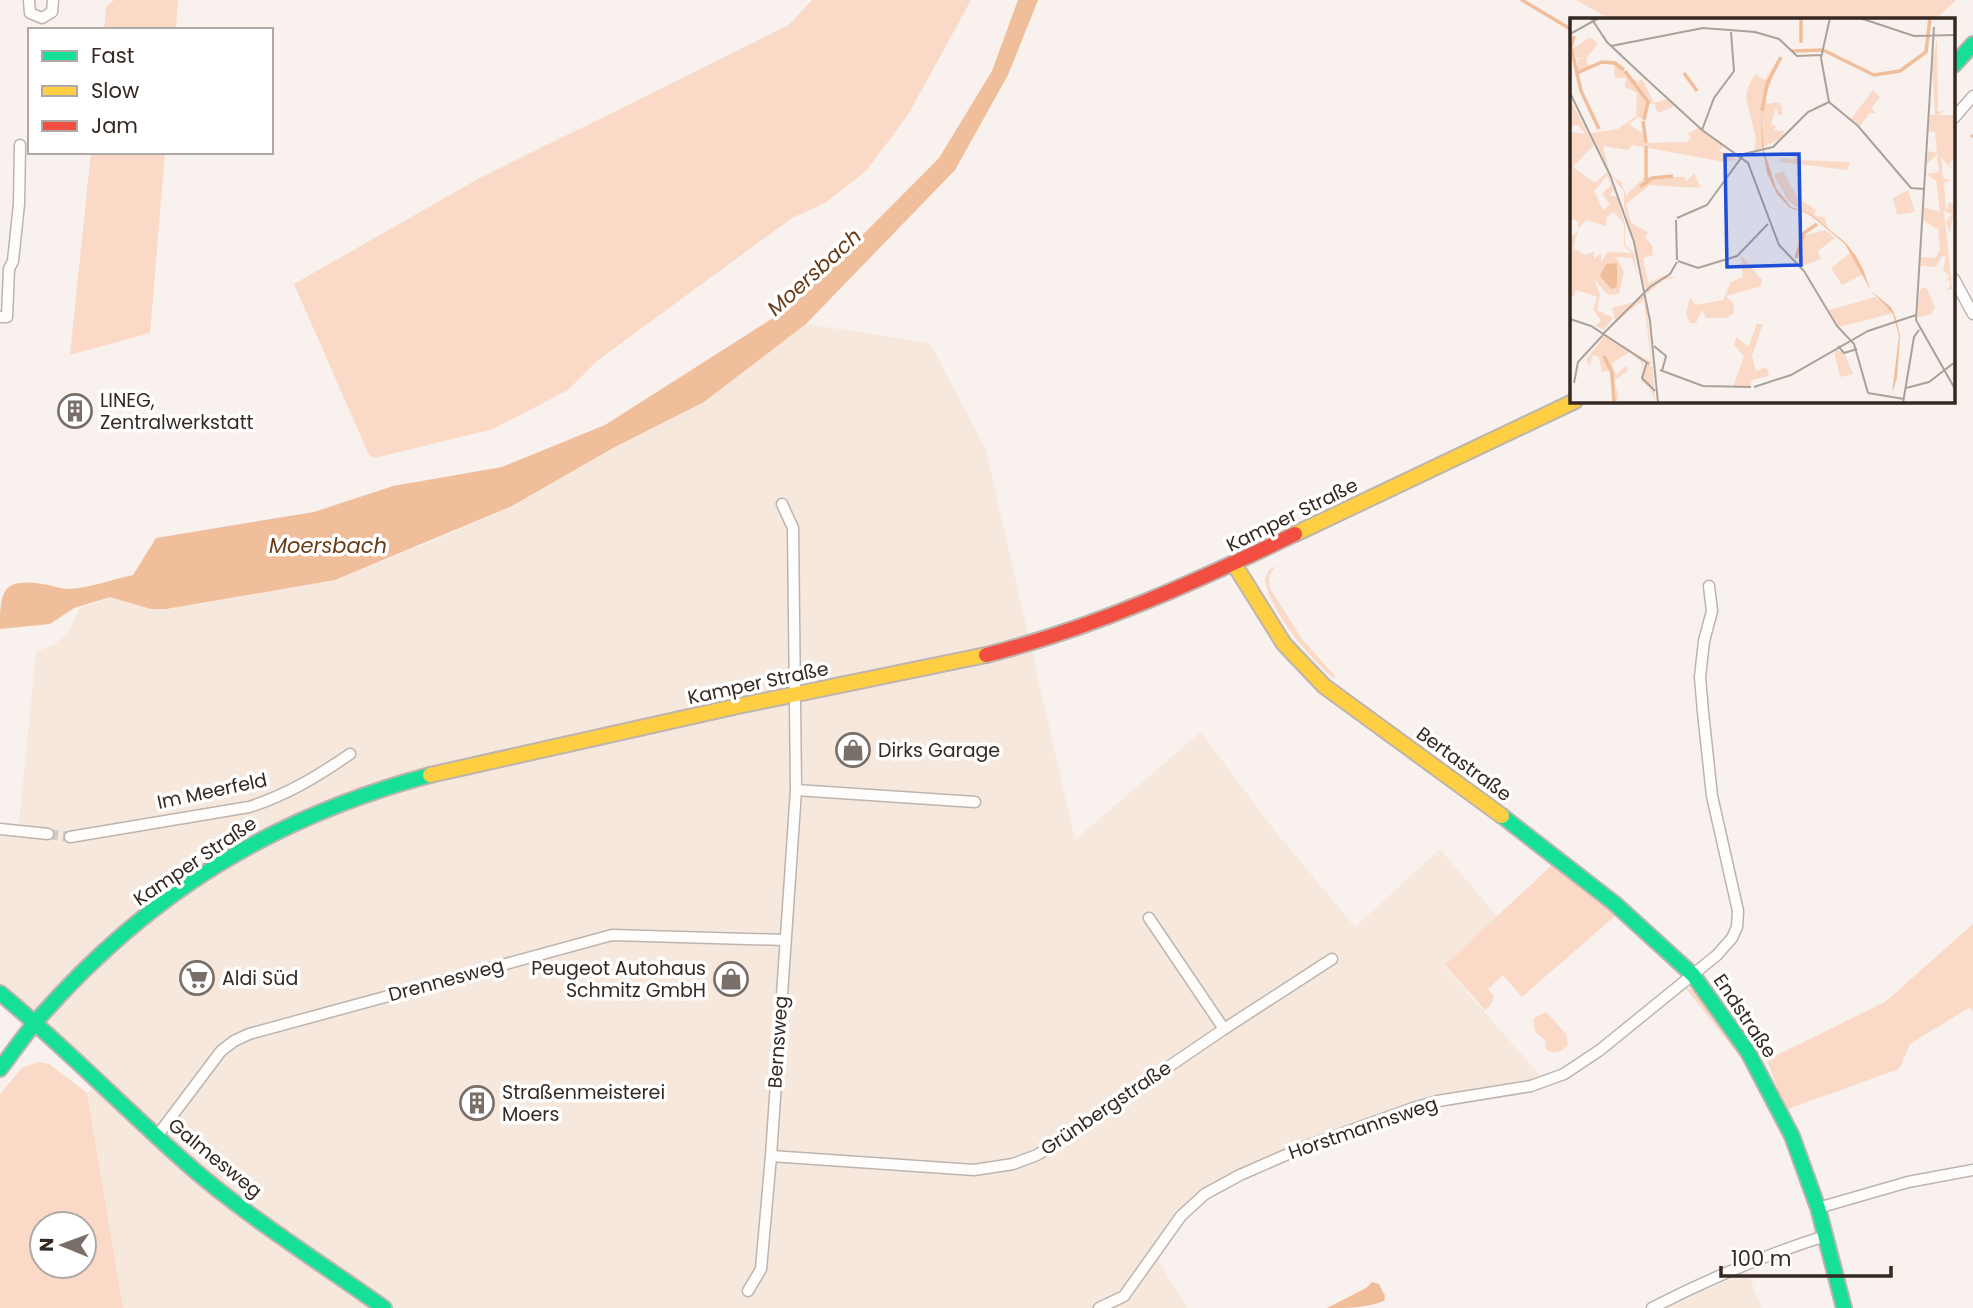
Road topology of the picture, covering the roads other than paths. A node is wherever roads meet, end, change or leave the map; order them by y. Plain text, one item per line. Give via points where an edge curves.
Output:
1 (29, 0) edge
2 (53, 0) edge
3 (1973, 44) edge
4 (1955, 64) edge
5 (1973, 96) edge
6 (1955, 117) edge
7 (20, 145) dead end
8 (1955, 281) edge
9 (1973, 314) edge
10 (0, 317) edge
11 (1573, 402) edge
12 (782, 504) dead end
13 (1234, 564) junction
14 (1709, 586) dead end
15 (796, 694) junction
16 (350, 754) dead end
17 (796, 790) junction
18 (975, 802) dead end
19 (0, 829) edge
20 (48, 834) tunnel mouth
21 (70, 837) tunnel mouth
22 (1149, 918) dead end
23 (785, 940) junction
24 (1332, 959) dead end
25 (1693, 975) junction
26 (0, 993) edge
27 (35, 1023) junction
28 (1224, 1029) junction
29 (0, 1069) edge
30 (157, 1136) junction
31 (771, 1156) junction
32 (1973, 1170) edge
33 (1818, 1208) junction
34 (1825, 1236) junction
35 (748, 1291) dead end
36 (384, 1308) edge
37 (1099, 1308) edge
38 (1653, 1308) edge
39 (1844, 1308) edge

1 - 2 street via 30,13 41,18 52,12
3 - 4 main road
5 - 6 street
7 - 10 street via 7,317
8 - 9 street
11 - 13 main road, Kamper Straße
12 - 15 street, Bernsweg via 793,528
13 - 15 main road, Kamper Straße via 1124,611 1031,643
13 - 25 main road, Bertastraße via 1284,644 1324,686 1614,902
14 - 25 street, Endstraße via 1712,611 1700,677 1703,712 1712,796 1738,911 1732,938
15 - 17 street, Bernsweg
15 - 27 main road, Kamper Straße via 468,765 387,786 305,817 234,854 153,909
16 - 21 street, Im Meerfeld via 295,790 249,807
17 - 18 street
17 - 23 street, Bernsweg
19 - 20 street
22 - 28 street
23 - 30 street, Drennesweg via 612,936 249,1034 220,1051
23 - 31 street, Bernsweg
24 - 28 street, Grünbergstraße
25 - 33 main road, Endstraße via 1769,1090 1792,1136
25 - 37 street, Horstmannsweg via 1564,1074 1531,1086 1413,1108 1304,1147 1205,1194 1181,1216 1124,1296
26 - 27 main road
27 - 29 main road, Kamper Straße
27 - 30 main road, Galmesweg
28 - 31 street, Grünbergstraße via 1064,1138 1013,1164 974,1170
30 - 36 main road, Galmesweg via 222,1192
31 - 35 street, Bernsweg via 761,1269
32 - 33 street via 1908,1182
33 - 34 main road, Endstraße
34 - 38 street via 1775,1252
34 - 39 main road, Endstraße

